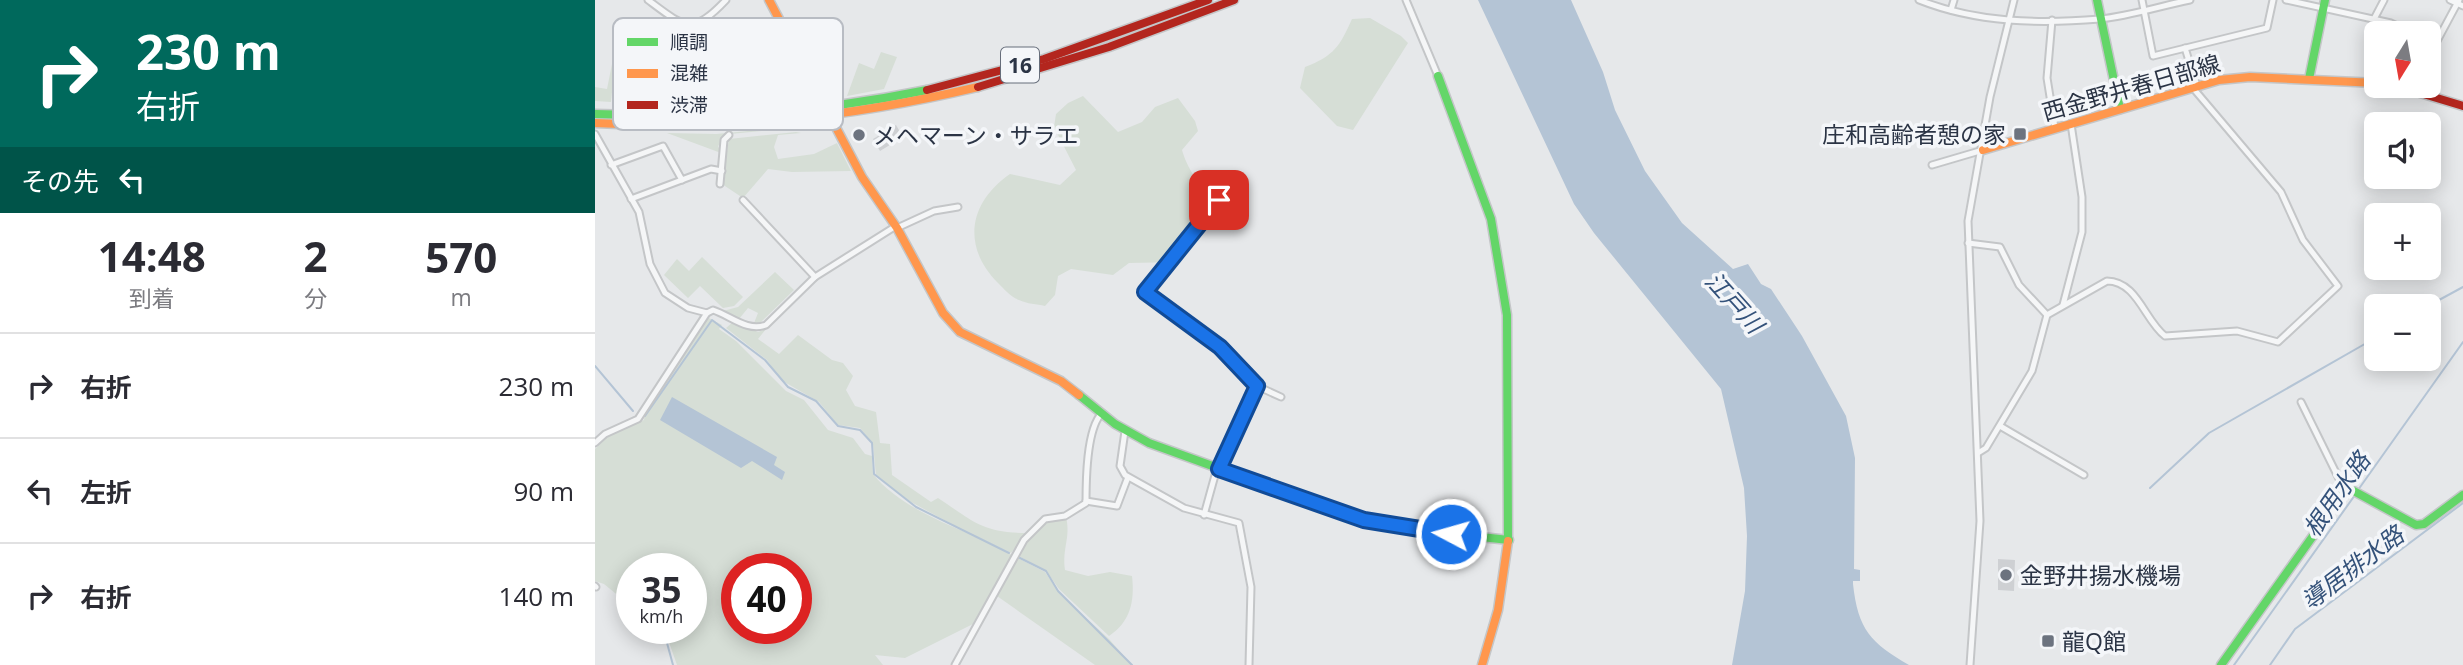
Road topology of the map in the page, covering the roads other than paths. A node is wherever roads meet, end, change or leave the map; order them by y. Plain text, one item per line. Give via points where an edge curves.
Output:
1 (648, 0) edge
2 (726, 0) edge
3 (769, 0) edge
4 (1208, 0) edge
5 (1234, 0) edge
6 (1406, 0) edge
7 (1919, 0) edge
8 (1954, 0) edge
9 (2014, 0) edge
10 (2097, 0) edge
11 (2142, 0) edge
12 (2190, 0) edge
13 (2273, 0) edge
14 (2286, 0) edge
15 (2384, 0) edge
16 (2451, 0) edge
17 (2175, 1) edge
18 (2460, 3) edge
19 (2324, 4) edge
20 (1951, 10) junction
21 (2144, 10) junction
22 (671, 18) edge
23 (709, 18) edge
24 (779, 18) edge
25 (2101, 19) junction
26 (2374, 19) junction
27 (2052, 20) junction
28 (2379, 21) edge
29 (2008, 22) junction
30 (2441, 30) edge
31 (2185, 48) junction
32 (1438, 76) joint
33 (2309, 79) junction
34 (2364, 82) edge
35 (2195, 87) junction
36 (2441, 96) edge
37 (2462, 103) edge
38 (843, 109) edge
39 (2120, 109) junction
40 (843, 110) edge
41 (595, 114) edge
42 (613, 114) edge
43 (595, 123) edge
44 (613, 123) edge
45 (2071, 124) junction
46 (2055, 128) junction
47 (838, 130) edge
48 (595, 134) edge
49 (729, 135) dead end
50 (1983, 150) junction
51 (1932, 164) dead end
52 (611, 165) junction
53 (722, 171) junction
54 (682, 180) junction
55 (1236, 182) dead end
56 (720, 184) dead end
57 (631, 199) junction
58 (743, 200) dead end
59 (958, 207) dead end
60 (897, 227) junction
61 (1968, 243) junction
62 (814, 277) junction
63 (2063, 304) junction
64 (707, 313) junction
65 (2047, 315) junction
66 (1257, 386) junction
67 (1282, 397) dead end
68 (2301, 402) dead end
69 (1102, 412) junction
70 (2000, 426) junction
71 (1125, 430) junction
72 (595, 443) edge
73 (1978, 453) junction
74 (1218, 468) junction
75 (2084, 475) dead end
76 (1128, 477) junction
77 (2344, 491) junction
78 (2463, 495) edge
79 (1086, 501) junction
80 (1204, 515) junction
81 (1509, 540) junction
82 (955, 665) edge
83 (1249, 665) edge
84 (1482, 665) edge
85 (1969, 665) edge
86 (2221, 665) edge

1 - 22 street
2 - 23 street
3 - 24 main road
4 - 38 main road, 16 via 1000,72
5 - 40 main road, 16 via 1002,80 918,101
6 - 32 street
7 - 20 street
8 - 20 street
9 - 29 street
10 - 25 main road
11 - 21 street
12 - 17 street
13 - 31 street via 2267,28
14 - 19 street
15 - 26 street
16 - 18 street
17 - 21 street
18 - 30 street
19 - 26 street
19 - 33 main road
20 - 29 street
21 - 25 street
21 - 31 street via 2154,56
25 - 27 street
25 - 39 main road
26 - 28 street
27 - 29 street
27 - 46 street via 2047,78
29 - 50 street
31 - 35 street
32 - 81 main road via 1475,170 1500,256 1509,356
33 - 34 main road, 西金野井春日部線
33 - 35 main road, 西金野井春日部線 via 2234,78
35 - 39 main road, 西金野井春日部線
35 - 63 street via 2281,192 2303,240 2338,286 2278,342 2237,331 2165,336 2131,291 2113,281
36 - 37 main road
39 - 45 main road, 西金野井春日部線
41 - 42 main road, 16
43 - 44 main road, 16
45 - 46 main road, 西金野井春日部線
45 - 63 street via 2082,197 2082,232
46 - 50 main road, 西金野井春日部線
47 - 60 main road via 862,177
48 - 52 street
49 - 53 street via 724,140
50 - 51 street
50 - 61 street
52 - 54 street via 663,146
52 - 57 street
53 - 54 street via 711,169
53 - 56 street
54 - 57 street
55 - 66 street via 1145,292 1220,347
57 - 64 street via 639,212 650,264 665,293 688,308
58 - 62 street
59 - 60 street via 934,211
60 - 62 street
60 - 69 main road via 954,327 1061,380
61 - 65 street via 2000,247 2019,285
61 - 73 street
62 - 64 street via 766,325 756,329 713,310
63 - 65 street
64 - 72 street via 638,419
65 - 70 street via 2032,371
66 - 67 street
66 - 74 street
68 - 77 street
69 - 71 main road
69 - 79 street via 1096,418 1090,449
70 - 73 street
70 - 75 street
71 - 74 main road
71 - 76 street via 1120,466
73 - 85 street via 1980,521
74 - 80 street
74 - 81 main road via 1376,524
76 - 79 street via 1117,506
76 - 80 street
77 - 78 main road via 2350,489 2420,525
77 - 86 main road
79 - 82 street via 1065,516 1045,519 1024,540
80 - 83 street via 1239,523 1251,587
81 - 84 main road via 1498,610

